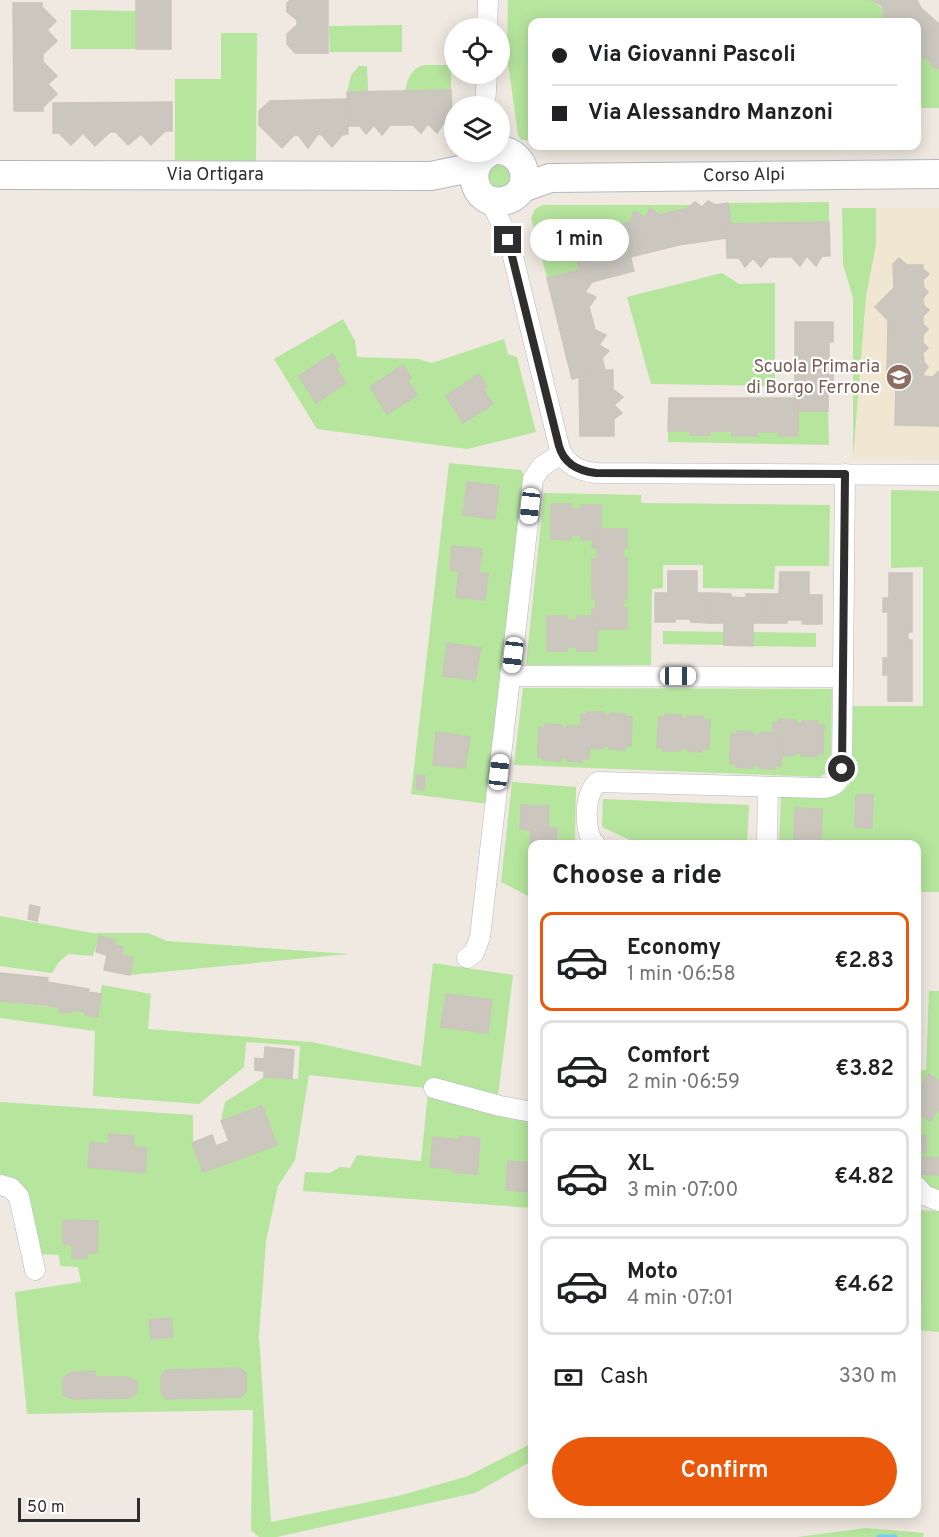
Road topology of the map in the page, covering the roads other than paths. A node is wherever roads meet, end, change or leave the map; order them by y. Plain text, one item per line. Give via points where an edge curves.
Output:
1 (488, 0) edge
2 (488, 18) edge
3 (496, 167) edge
4 (939, 174) edge
5 (0, 175) edge
6 (564, 457) junction
7 (845, 474) junction
8 (939, 475) edge
9 (510, 676) junction
10 (843, 677) junction
11 (768, 786) junction
12 (591, 840) edge
13 (767, 840) edge
14 (467, 958) dead end
15 (434, 1088) dead end
16 (528, 1111) edge
17 (0, 1185) edge
18 (921, 1192) edge
19 (939, 1201) edge
20 (35, 1270) dead end

1 - 2 street
3 - 4 street, Corso Alpi via 550,178
3 - 5 street, Via Ortigara via 431,176
3 - 6 street via 508,240
6 - 7 street via 581,470 596,473
6 - 9 street via 541,467 533,479
7 - 8 street
7 - 10 street
9 - 10 street
9 - 14 street via 480,937 474,953
10 - 11 street via 842,769 837,782 827,788
11 - 12 street via 598,782 589,793 587,829
11 - 13 street
15 - 16 street
17 - 20 street via 11,1188 19,1197
18 - 19 street

